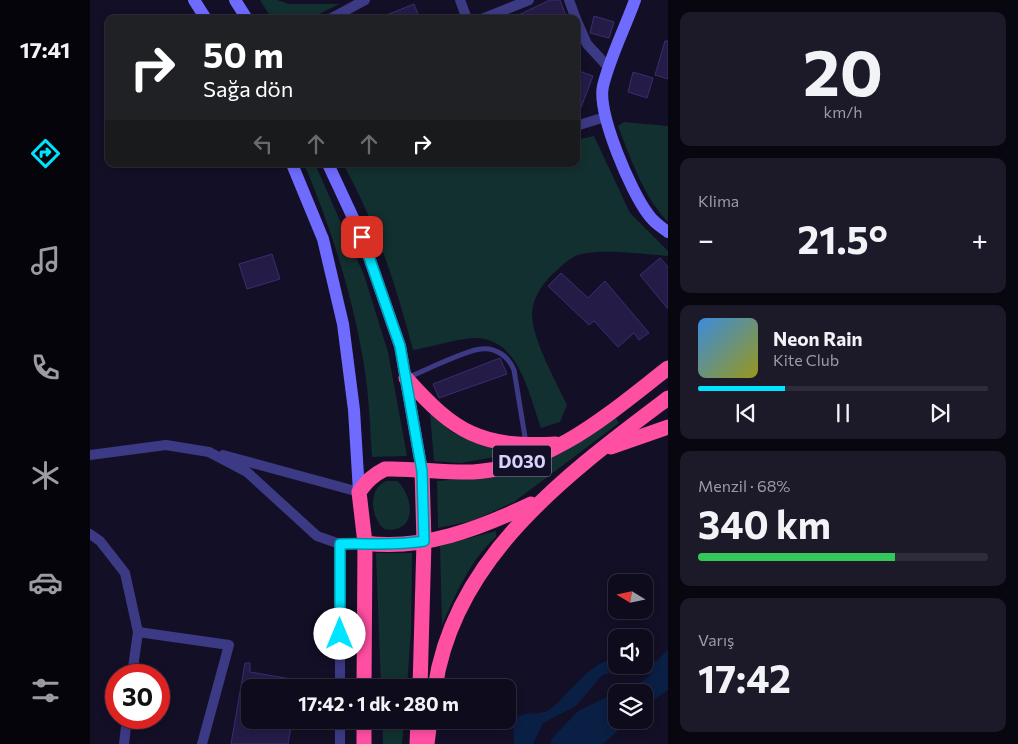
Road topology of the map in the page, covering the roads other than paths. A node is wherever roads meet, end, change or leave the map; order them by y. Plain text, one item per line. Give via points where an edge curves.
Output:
1 (194, 0) edge
2 (235, 0) edge
3 (365, 0) edge
4 (460, 0) edge
5 (529, 0) edge
6 (569, 0) edge
7 (635, 0) edge
8 (203, 15) edge
9 (244, 15) edge
10 (337, 15) edge
11 (466, 15) edge
12 (492, 15) edge
13 (575, 15) edge
14 (580, 28) edge
15 (609, 68) junction
16 (605, 117) junction
17 (580, 125) edge
18 (293, 167) edge
19 (329, 167) edge
20 (668, 232) edge
21 (668, 368) edge
22 (406, 378) junction
23 (668, 398) edge
24 (668, 427) edge
25 (565, 444) junction
26 (527, 446) junction
27 (600, 450) junction
28 (209, 452) junction
29 (90, 455) edge
30 (422, 471) junction
31 (359, 492) junction
32 (540, 500) junction
33 (90, 534) edge
34 (424, 541) junction
35 (365, 543) junction
36 (340, 544) junction
37 (138, 632) junction
38 (134, 664) edge
39 (340, 679) edge
40 (364, 679) edge
41 (420, 679) edge
42 (436, 679) edge
43 (126, 729) edge
44 (340, 729) edge
45 (364, 729) edge
46 (418, 729) edge
47 (429, 729) edge
48 (124, 744) edge
49 (202, 744) edge
50 (340, 744) edge
51 (364, 744) edge
52 (417, 744) edge
53 (427, 744) edge

1 - 8 main road
2 - 9 main road
3 - 10 street
4 - 11 street
5 - 12 street
6 - 13 street
7 - 15 main road
14 - 15 street via 587,44
15 - 16 main road via 603,87
16 - 17 street
16 - 20 main road via 641,204 648,216
18 - 31 main road via 322,239 343,324 354,410
19 - 22 main road via 362,237 400,346
21 - 25 highway, D030
22 - 26 highway via 443,416 472,435 508,445
22 - 26 lane via 480,349 499,352 511,362 514,370
22 - 30 main road
23 - 27 highway, D030
24 - 27 highway
25 - 26 highway
25 - 30 highway, D030 via 501,468 473,472
27 - 32 highway, D030
28 - 29 street via 166,445
28 - 31 street
28 - 36 street via 247,472 317,536
30 - 31 highway, D030 via 385,469 374,474
30 - 34 highway
31 - 35 highway
32 - 34 highway via 488,524
32 - 42 highway, D030 via 494,554 461,605
33 - 37 street via 100,541 125,573
34 - 35 highway via 381,545
34 - 41 highway
35 - 36 street
35 - 40 highway
36 - 39 street
37 - 38 street
37 - 49 street via 229,645
43 - 48 street
44 - 50 street
45 - 51 highway
46 - 52 highway
47 - 53 highway

